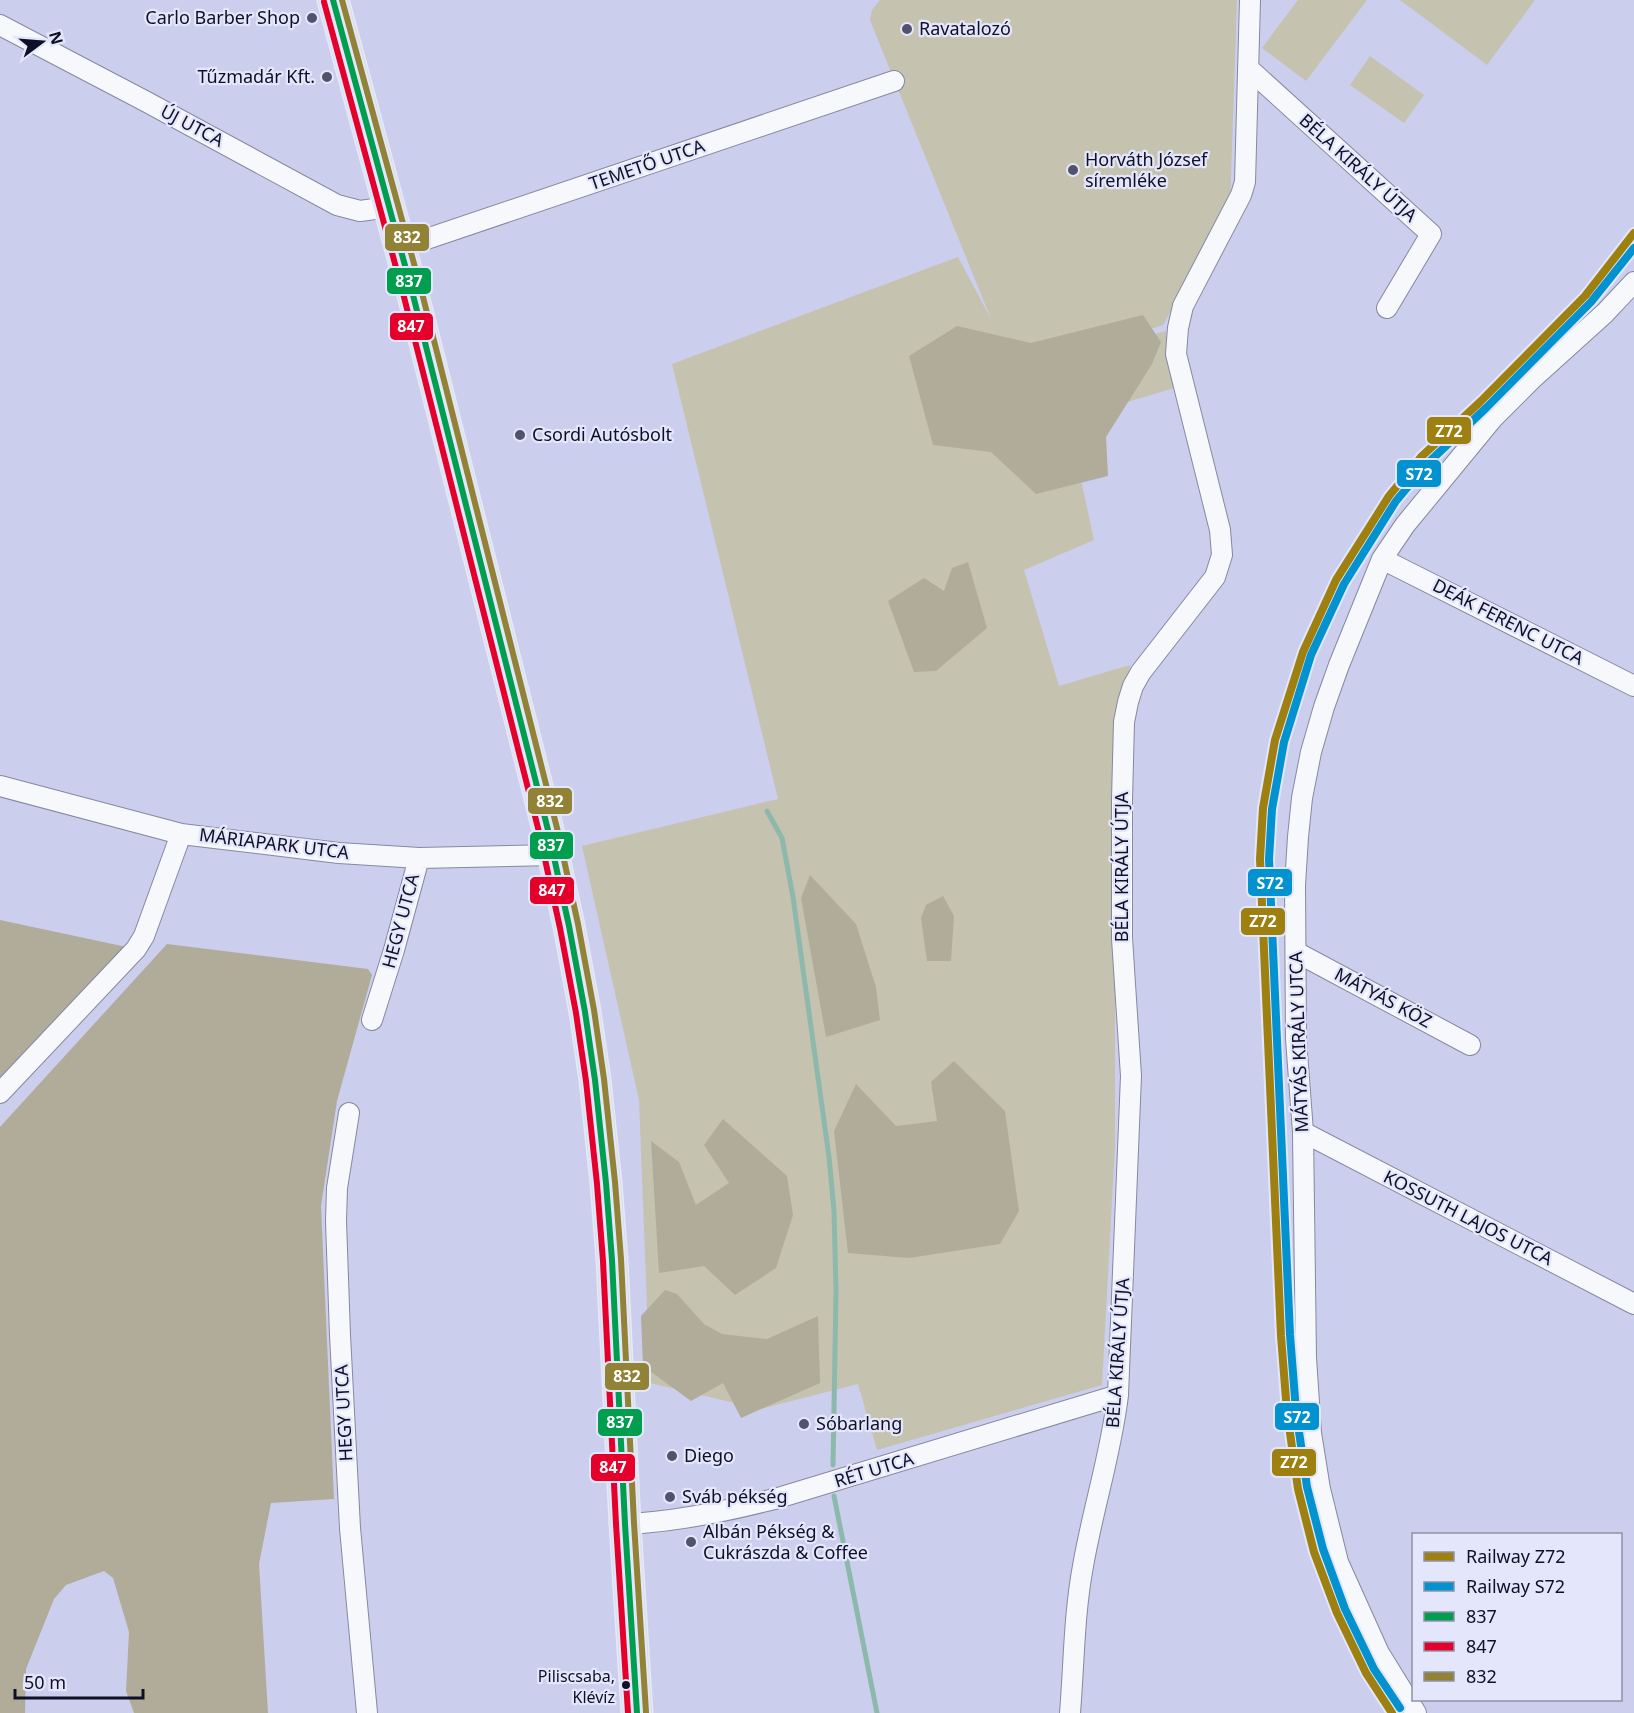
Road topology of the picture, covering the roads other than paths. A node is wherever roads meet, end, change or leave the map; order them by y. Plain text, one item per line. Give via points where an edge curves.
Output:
1 (333, 0) edge
2 (1250, 0) edge
3 (0, 25) edge
4 (1248, 68) junction
5 (894, 81) dead end
6 (389, 207) junction
7 (400, 248) junction
8 (1634, 282) edge
9 (1387, 308) dead end
10 (1382, 559) junction
11 (1634, 686) edge
12 (0, 786) edge
13 (181, 834) junction
14 (554, 855) junction
15 (419, 858) junction
16 (1296, 951) junction
17 (372, 1020) dead end
18 (1470, 1045) dead end
19 (0, 1093) edge
20 (349, 1113) dead end
21 (1303, 1132) junction
22 (1634, 1304) edge
23 (1118, 1395) junction
24 (625, 1524) junction
25 (367, 1713) edge
26 (636, 1713) edge
27 (1070, 1713) edge
28 (1416, 1713) edge

1 - 6 main road
2 - 4 street, BÉLA KIRÁLY ÚTJA
3 - 6 street, ÚJ UTCA via 336,205 360,211
4 - 9 street, BÉLA KIRÁLY ÚTJA via 1431,234
4 - 23 street, BÉLA KIRÁLY ÚTJA via 1245,182 1183,306 1176,354 1220,530 1222,555 1215,577 1141,672 1124,722 1122,938 1131,1076
5 - 7 street, TEMETŐ UTCA
6 - 7 main road
7 - 14 main road
8 - 10 street, MÁTYÁS KIRÁLY UTCA via 1493,418
10 - 11 street, DEÁK FERENC UTCA
10 - 16 street, MÁTYÁS KIRÁLY UTCA via 1339,665 1311,752 1298,837
12 - 13 street, MÁRIAPARK UTCA
13 - 15 street, MÁRIAPARK UTCA via 339,853
13 - 19 street via 136,949
14 - 15 street, MÁRIAPARK UTCA
14 - 24 main road via 596,1080 612,1260
15 - 17 street, HEGY UTCA
16 - 18 street, MÁTYÁS KÖZ
16 - 21 street, MÁTYÁS KIRÁLY UTCA via 1296,1039
20 - 25 street, HEGY UTCA via 336,1221 350,1516
21 - 22 street, KOSSUTH LAJOS UTCA
21 - 28 street, MÁTYÁS KIRÁLY UTCA via 1306,1358 1320,1489 1338,1562 1379,1653
23 - 24 street, RÉT UTCA via 741,1508
23 - 27 street, BÉLA KIRÁLY ÚTJA via 1083,1565
24 - 26 main road

